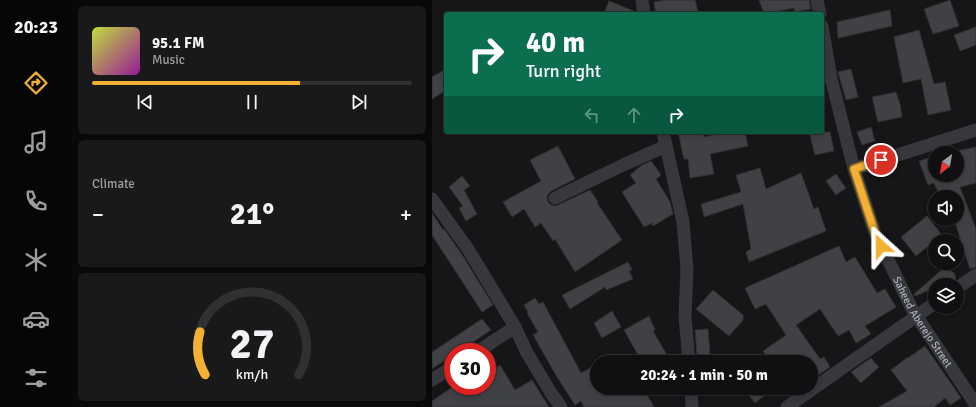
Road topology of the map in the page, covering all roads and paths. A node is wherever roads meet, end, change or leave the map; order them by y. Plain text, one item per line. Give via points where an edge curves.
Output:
1 (642, 0) edge
2 (817, 0) edge
3 (644, 12) edge
4 (820, 12) edge
5 (824, 38) edge
6 (976, 130) edge
7 (663, 134) edge
8 (666, 146) junction
9 (854, 169) junction
10 (555, 198) dead end
11 (432, 199) edge
12 (976, 275) edge
13 (964, 283) edge
14 (928, 308) edge
15 (917, 316) junction
16 (515, 327) junction
17 (491, 343) edge
18 (688, 355) edge
19 (444, 373) edge
20 (432, 380) edge
21 (691, 395) edge
22 (976, 405) edge
23 (561, 407) edge
24 (692, 407) edge
25 (787, 407) edge

1 - 3 street
2 - 4 street
5 - 9 street, Saheed Aberejo Street via 831,78
6 - 9 street
7 - 8 street
8 - 10 street
8 - 18 street via 683,222 687,269 685,316
9 - 15 street, Saheed Aberejo Street via 875,233
11 - 16 street via 468,249
12 - 13 street
14 - 15 street
15 - 22 street, Saheed Aberejo Street
15 - 25 street
16 - 17 street
16 - 23 street via 526,351
19 - 20 street
21 - 24 street

